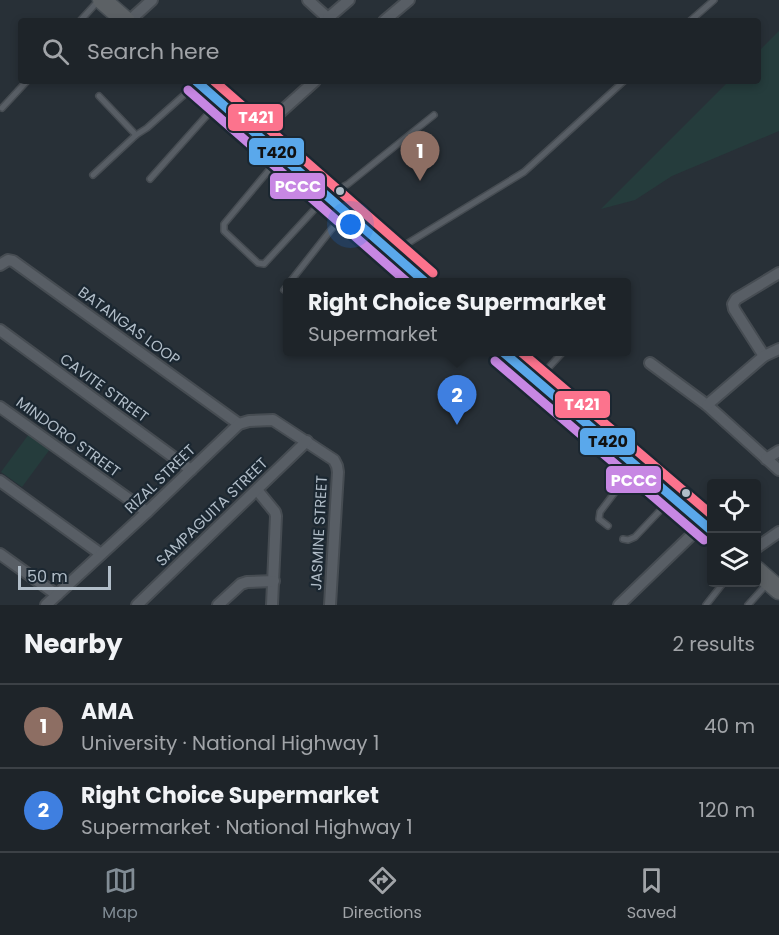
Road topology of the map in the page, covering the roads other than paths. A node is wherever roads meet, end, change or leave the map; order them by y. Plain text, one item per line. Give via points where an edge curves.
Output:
1 (152, 0) edge
2 (308, 0) edge
3 (349, 0) edge
4 (409, 0) edge
5 (714, 0) edge
6 (115, 10) edge
7 (90, 18) edge
8 (328, 18) edge
9 (332, 18) edge
10 (388, 18) edge
11 (693, 18) edge
12 (24, 84) edge
13 (193, 84) edge
14 (199, 84) edge
15 (312, 84) edge
16 (621, 84) edge
17 (99, 96) dead end
18 (219, 102) junction
19 (2, 108) dead end
20 (434, 115) dead end
21 (256, 134) junction
22 (136, 135) junction
23 (281, 155) junction
24 (93, 175) dead end
25 (150, 179) dead end
26 (327, 195) junction
27 (347, 213) junction
28 (391, 253) junction
29 (0, 265) edge
30 (779, 273) edge
31 (293, 278) edge
32 (420, 278) edge
33 (0, 330) edge
34 (779, 349) edge
35 (510, 356) edge
36 (558, 356) edge
37 (764, 356) junction
38 (650, 363) dead end
39 (537, 380) junction
40 (707, 405) junction
41 (0, 406) edge
42 (239, 424) junction
43 (307, 441) junction
44 (779, 452) edge
45 (766, 459) junction
46 (635, 465) junction
47 (190, 470) junction
48 (779, 470) edge
49 (0, 481) edge
50 (257, 490) junction
51 (672, 497) junction
52 (147, 513) junction
53 (608, 526) dead end
54 (707, 528) edge
55 (779, 532) edge
56 (623, 539) dead end
57 (761, 545) edge
58 (0, 554) edge
59 (101, 554) junction
60 (768, 580) edge
61 (274, 581) junction
62 (720, 587) edge
63 (57, 595) junction
64 (45, 605) edge
65 (137, 605) edge
66 (218, 605) edge
67 (272, 605) edge
68 (330, 605) edge
69 (619, 605) edge
70 (706, 605) edge
71 (748, 605) edge

1 - 6 street
2 - 8 street
3 - 9 street
4 - 10 street
5 - 11 lane
6 - 7 lane
12 - 19 lane
13 - 22 lane
14 - 18 highway
15 - 21 street
16 - 28 lane via 524,172
17 - 22 lane
18 - 21 highway
18 - 25 lane
20 - 26 lane via 348,184
21 - 23 highway
22 - 24 lane
23 - 26 highway
23 - 26 lane via 223,225 224,231 258,263 266,263
26 - 27 highway
27 - 28 highway
27 - 31 lane
28 - 32 highway
29 - 42 street, BATANGAS LOOP via 14,261
30 - 37 street via 736,298 733,304
33 - 47 street, CAVITE STREET
34 - 37 street
35 - 39 highway
36 - 39 lane
37 - 40 street
38 - 40 street
39 - 46 highway
40 - 45 street
41 - 52 street, MINDORO STREET
42 - 43 street via 273,420
42 - 47 street, RIZAL STREET
43 - 50 street, SAMPAGUITA STREET
43 - 68 street, JASMINE STREET via 333,460 338,472
44 - 45 street
45 - 48 street
46 - 51 highway
46 - 53 lane via 600,512 599,519
47 - 52 street, RIZAL STREET
49 - 59 street
50 - 61 street via 276,516
50 - 65 street, SAMPAGUITA STREET
51 - 54 highway
51 - 56 lane via 635,537
52 - 59 street, RIZAL STREET
54 - 69 street
55 - 57 street
58 - 63 street
59 - 63 street, RIZAL STREET
60 - 71 lane
61 - 66 street via 240,584
61 - 67 street
62 - 70 lane
63 - 64 street, RIZAL STREET

